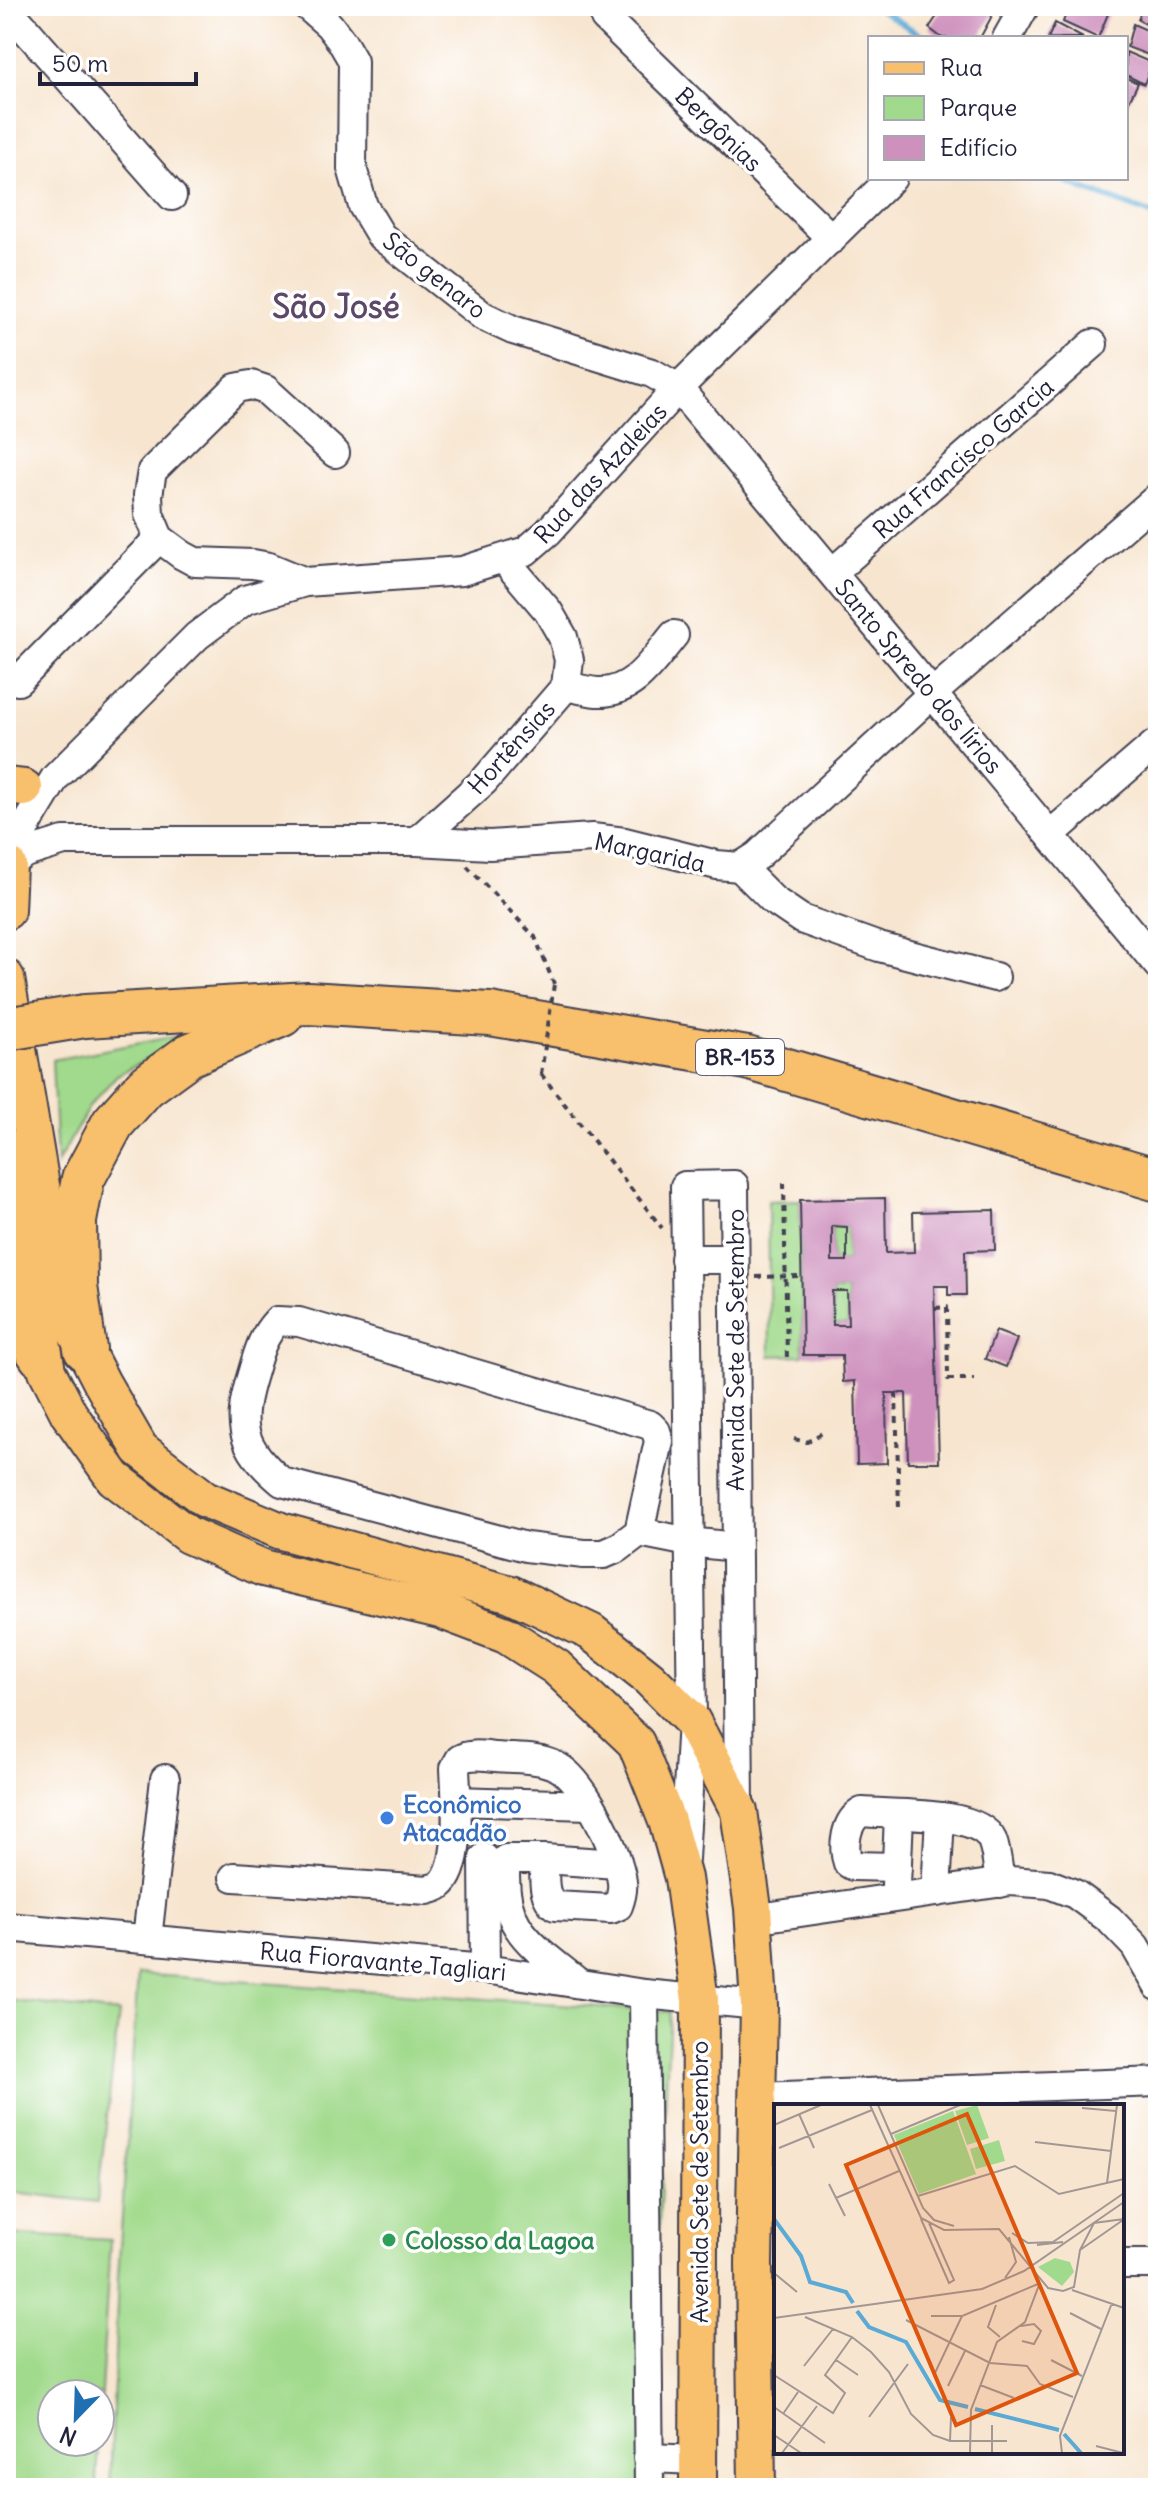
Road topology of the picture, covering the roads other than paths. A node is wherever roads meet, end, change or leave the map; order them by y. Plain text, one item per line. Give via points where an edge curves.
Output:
1 (307, 6) edge
2 (1025, 6) edge
3 (6, 7) edge
4 (605, 18) dead end
5 (1008, 36) edge
6 (890, 180) edge
7 (172, 196) dead end
8 (832, 239) junction
9 (1093, 344) dead end
10 (678, 388) junction
11 (335, 453) dead end
12 (1158, 497) edge
13 (159, 538) junction
14 (504, 559) junction
15 (833, 572) junction
16 (305, 582) junction
17 (674, 635) dead end
18 (18, 681) dead end
19 (566, 686) junction
20 (933, 693) junction
21 (1154, 745) dead end
22 (23, 786) edge
23 (6, 826) edge
24 (1051, 834) junction
25 (417, 841) junction
26 (8, 862) edge
27 (740, 867) junction
28 (6, 911) edge
29 (1158, 965) edge
30 (995, 977) dead end
31 (6, 978) edge
32 (308, 1003) junction
33 (6, 1029) edge
34 (6, 1128) edge
35 (1158, 1180) edge
36 (685, 1259) junction
37 (734, 1268) junction
38 (6, 1309) edge
39 (85, 1349) junction
40 (47, 1371) junction
41 (639, 1532) junction
42 (689, 1542) junction
43 (736, 1547) junction
44 (692, 1721) junction
45 (165, 1779) dead end
46 (456, 1801) junction
47 (589, 1805) junction
48 (739, 1811) junction
49 (899, 1816) junction
50 (940, 1817) junction
51 (454, 1858) junction
52 (495, 1859) junction
53 (544, 1859) junction
54 (617, 1864) junction
55 (897, 1867) junction
56 (234, 1877) dead end
57 (683, 1878) junction
58 (1000, 1883) junction
59 (936, 1892) junction
60 (896, 1898) junction
61 (753, 1919) junction
62 (6, 1927) edge
63 (147, 1939) junction
64 (485, 1969) junction
65 (576, 1981) junction
66 (1158, 1986) edge
67 (644, 1994) junction
68 (700, 2000) junction
69 (759, 2005) junction
70 (1158, 2082) edge
71 (757, 2097) junction
72 (766, 2143) edge
73 (698, 2264) junction
74 (765, 2264) edge
75 (1124, 2264) edge
76 (1158, 2264) edge
77 (648, 2458) junction
78 (698, 2474) edge
79 (649, 2488) edge
80 (757, 2488) edge

1 - 10 street, São genaro via 329,25 353,61 352,168 363,206 381,236 483,316 652,373
2 - 5 street
3 - 7 street
4 - 8 street, Bergônias
6 - 8 street, Rua das Azaleias
8 - 10 street, Rua das Azaleias
9 - 15 street, Rua Francisco Garcia
10 - 14 street, Rua das Azaleias via 548,532 526,551
10 - 15 street, Santo Spredo dos lírios
11 - 13 street via 266,390 236,388 152,471 149,514
12 - 20 street, Margarida
13 - 16 street via 195,562 261,565
13 - 18 street
14 - 16 street, Rua das Azaleias via 462,571
14 - 19 street, Hortênsias via 563,637 569,660
15 - 20 street, Santo Spredo dos lírios
16 - 22 street, Rua das Azaleias via 245,600 220,617
17 - 19 street via 642,675 620,689 599,692
19 - 25 street, Hortênsias via 484,781
20 - 24 street, Santo Spredo dos lírios
20 - 27 street, Margarida
21 - 24 street
22 - 26 street, Rua das Azaleias
23 - 26 street via 11,842
24 - 29 street, Santo Spredo dos lírios
25 - 26 street, Margarida via 64,841
25 - 27 street, Margarida via 490,845 592,838
26 - 28 main road
27 - 30 street via 801,919 879,947
31 - 39 main road, Avenida Sete de Setembro via 56,1274 68,1317
32 - 33 highway, BR-153, bridge via 85,1016
32 - 35 highway, BR-153 via 490,1014 747,1058
32 - 39 highway via 189,1055 145,1087 113,1123 83,1179 75,1221 76,1286
34 - 40 main road, Avenida Sete de Setembro
36 - 37 street
36 - 37 street, Avenida Sete de Setembro via 685,1186 734,1185
36 - 42 street, Avenida Sete de Setembro
37 - 43 street, Avenida Sete de Setembro
38 - 40 main road, Avenida Sete de Setembro
39 - 44 main road, Avenida Sete de Setembro via 140,1449 205,1499 281,1531 511,1594 591,1632
40 - 57 main road, Avenida Sete de Setembro via 69,1414 114,1478 188,1535 263,1568 453,1615 506,1635 556,1667 636,1743
41 - 41 street via 604,1554 526,1547 282,1482 260,1464 247,1441 242,1406 263,1337 277,1321 299,1322 650,1425 659,1441
41 - 42 street
42 - 43 street
42 - 44 street, Avenida Sete de Setembro
43 - 48 street, Avenida Sete de Setembro
44 - 48 main road, Avenida Sete de Setembro
44 - 57 street, Avenida Sete de Setembro
45 - 63 street
46 - 47 street
46 - 47 street via 455,1768 460,1759 472,1756 540,1760 559,1767
46 - 51 street
47 - 54 street
48 - 61 main road, Avenida Sete de Setembro
49 - 50 street
49 - 55 street
49 - 55 street via 862,1812 853,1817 845,1856 853,1866
50 - 58 street via 961,1820 986,1833
50 - 59 street
51 - 52 street
51 - 56 street via 440,1885 428,1890
52 - 53 street
52 - 64 street
52 - 65 street via 514,1923
53 - 54 street
53 - 54 street via 546,1893 555,1906 618,1906 622,1881
55 - 60 street
57 - 68 main road, Avenida Sete de Setembro
58 - 59 street
58 - 66 street via 1049,1884 1075,1894 1135,1946
59 - 60 street
60 - 61 street
61 - 69 main road, Avenida Sete de Setembro
62 - 63 street, Rua Fioravante Tagliari
63 - 64 street, Rua Fioravante Tagliari
64 - 65 street, Rua Fioravante Tagliari
65 - 67 street, Rua Fioravante Tagliari
67 - 68 street, Rua Fioravante Tagliari
67 - 77 street
68 - 69 street, Rua Fioravante Tagliari
68 - 73 main road, Avenida Sete de Setembro
69 - 71 main road, Avenida Sete de Setembro
70 - 71 street
71 - 72 main road, Avenida Sete de Setembro
72 - 74 main road, Avenida Sete de Setembro
73 - 74 main road
73 - 78 main road, Avenida Sete de Setembro
74 - 80 main road, Avenida Sete de Setembro
75 - 76 street
77 - 78 street
77 - 79 street

